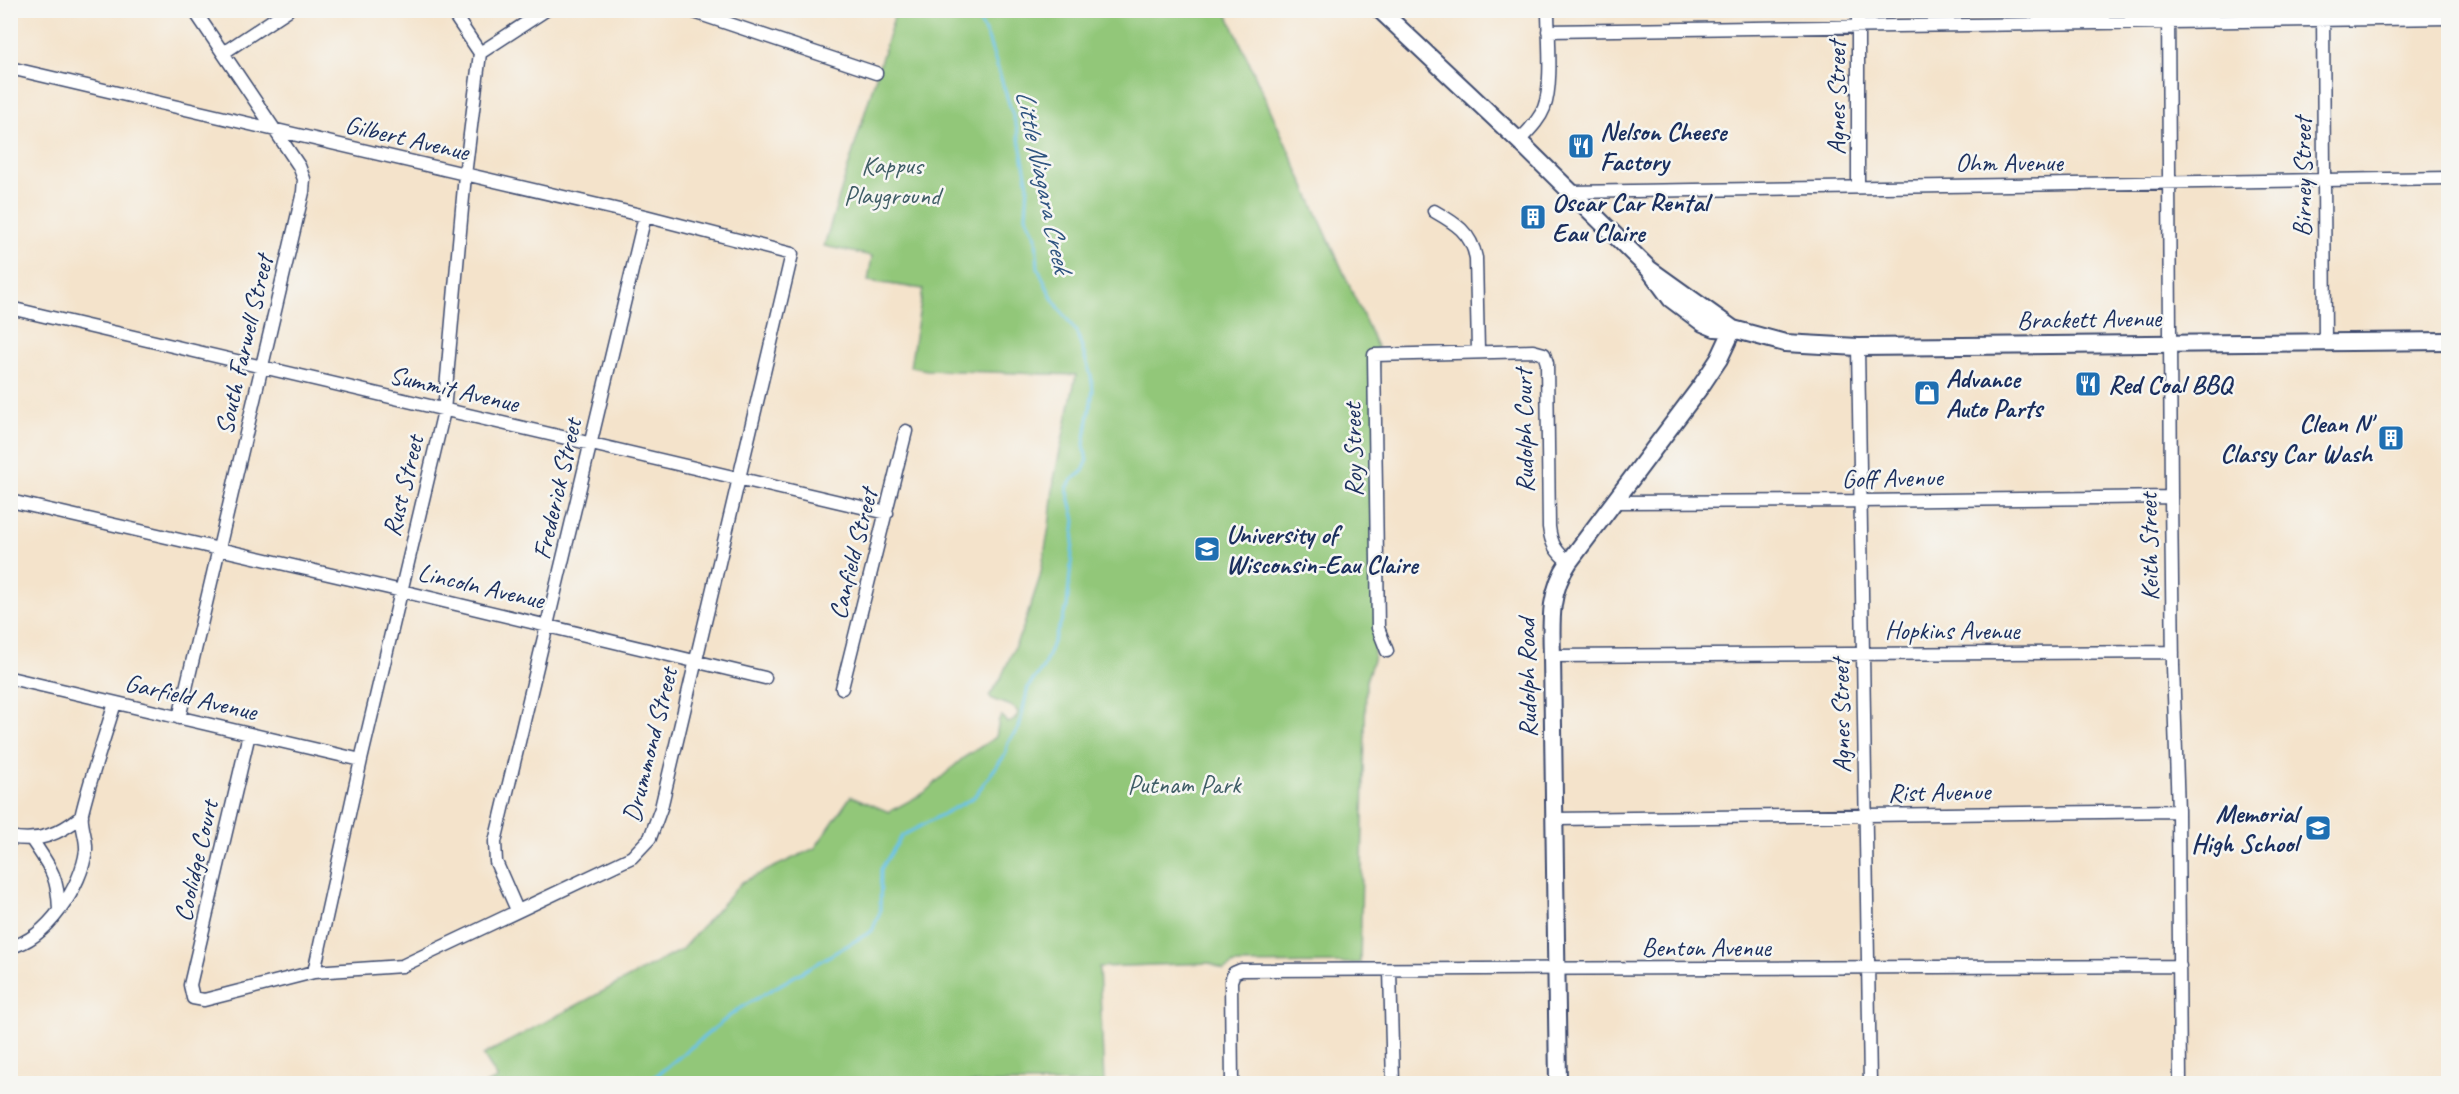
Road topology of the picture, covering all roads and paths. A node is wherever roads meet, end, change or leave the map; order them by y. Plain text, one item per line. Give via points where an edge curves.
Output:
1 (194, 10) edge
2 (288, 10) edge
3 (451, 10) edge
4 (546, 10) edge
5 (688, 10) edge
6 (1380, 10) edge
7 (1548, 10) edge
8 (1858, 10) edge
9 (2323, 15) edge
10 (2168, 16) edge
11 (2448, 18) edge
12 (1858, 26) junction
13 (1548, 30) junction
14 (480, 52) junction
15 (223, 53) junction
16 (10, 68) edge
17 (876, 73) dead end
18 (277, 130) junction
19 (1519, 141) junction
20 (465, 175) junction
21 (2448, 178) edge
22 (2325, 181) junction
23 (2170, 183) junction
24 (1858, 186) junction
25 (1570, 192) junction
26 (1434, 211) dead end
27 (645, 216) junction
28 (792, 254) joint
29 (10, 308) edge
30 (1733, 329) junction
31 (2448, 341) edge
32 (2325, 342) junction
33 (2171, 343) junction
34 (1858, 347) junction
35 (1478, 351) junction
36 (1374, 355) joint
37 (263, 366) junction
38 (444, 411) junction
39 (906, 431) dead end
40 (591, 444) junction
41 (737, 478) junction
42 (2171, 497) junction
43 (10, 501) edge
44 (1860, 501) junction
45 (1614, 502) junction
46 (887, 513) junction
47 (219, 549) junction
48 (1569, 562) junction
49 (401, 590) junction
50 (547, 625) junction
51 (1387, 651) dead end
52 (2173, 652) junction
53 (1862, 653) junction
54 (1551, 656) junction
55 (694, 661) junction
56 (10, 678) edge
57 (765, 678) dead end
58 (842, 688) dead end
59 (115, 703) junction
60 (179, 718) junction
61 (249, 735) junction
62 (361, 760) junction
63 (2178, 811) junction
64 (1866, 815) junction
65 (82, 816) junction
66 (1556, 819) junction
67 (10, 837) edge
68 (32, 840) junction
69 (59, 910) junction
70 (517, 910) junction
71 (10, 947) edge
72 (2180, 966) junction
73 (1868, 969) junction
74 (1390, 970) junction
75 (1557, 970) junction
76 (314, 972) junction
77 (193, 998) joint
78 (1232, 1083) edge
79 (1392, 1083) edge
80 (1558, 1083) edge
81 (1870, 1083) edge
82 (2180, 1083) edge

1 - 15 street, South Farwell Street
2 - 15 street
3 - 14 street
4 - 14 street
5 - 17 street
6 - 19 main road
7 - 13 street
8 - 12 street, Agnes Street
9 - 10 street
9 - 11 street
9 - 22 street, Birney Street
10 - 12 street
10 - 23 street, Keith Street
12 - 13 street
12 - 24 street, Agnes Street
13 - 19 street via 1548,92 1544,108
14 - 20 street, Rust Street
15 - 18 street, South Farwell Street
16 - 18 street, Gilbert Avenue
18 - 20 street, Gilbert Avenue
18 - 37 street, South Farwell Street via 304,179
19 - 25 main road
20 - 27 street, Gilbert Avenue
20 - 38 street, Rust Street
21 - 22 street, Ohm Avenue
22 - 23 street, Ohm Avenue
22 - 32 street, Birney Street
23 - 24 street, Ohm Avenue
23 - 33 street, Keith Street
24 - 25 street, Ohm Avenue
25 - 30 main road via 1649,268
26 - 35 street via 1458,225 1473,246
27 - 28 street, Gilbert Avenue
27 - 40 street, Frederick Street
28 - 41 street, Drummond Street
29 - 37 street, Summit Avenue
30 - 34 main road, Brackett Avenue via 1785,343
30 - 45 main road, Rudolph Road via 1706,380
31 - 32 main road, Brackett Avenue
32 - 33 main road, Brackett Avenue
33 - 34 main road, Brackett Avenue
33 - 42 street, Keith Street
34 - 44 street, Agnes Street
35 - 36 street, Rudolph Court
35 - 48 street, Rudolph Court via 1544,354 1550,537 1558,554
36 - 51 street, Roy Street via 1378,628
37 - 38 street, Summit Avenue
37 - 47 street, South Farwell Street
38 - 40 street, Summit Avenue
38 - 49 street, Rust Street
39 - 46 street, Canfield Street
40 - 41 street, Summit Avenue
40 - 50 street, Frederick Street
41 - 46 street, Summit Avenue
41 - 55 street, Drummond Street
42 - 44 street, Goff Avenue
42 - 52 street, Keith Street
43 - 47 street, Lincoln Avenue
44 - 45 street, Goff Avenue
44 - 53 street, Agnes Street
45 - 48 main road, Rudolph Road
46 - 58 street, Canfield Street
47 - 49 street, Lincoln Avenue
47 - 60 street, South Farwell Street
48 - 54 main road, Rudolph Road via 1552,602
49 - 50 street, Lincoln Avenue
49 - 62 street, Rust Street
50 - 55 street, Lincoln Avenue
50 - 70 street, Frederick Street via 495,842 496,862
52 - 53 street, Hopkins Avenue
52 - 63 street, Keith Street
53 - 54 street, Hopkins Avenue
53 - 64 street, Agnes Street
54 - 66 main road, Rudolph Road
55 - 57 street, Lincoln Avenue
55 - 70 street, Drummond Street via 661,808 650,838 632,856
56 - 59 street, Garfield Avenue
59 - 60 street, Garfield Avenue
59 - 65 street
60 - 61 street, Garfield Avenue
61 - 62 street, Garfield Avenue
61 - 77 street, Coolidge Court via 190,985
62 - 76 street, Rust Street
63 - 64 street, Rist Avenue
63 - 72 street, Keith Street
64 - 66 street, Rist Avenue
64 - 73 street, Agnes Street
65 - 68 street via 51,836
65 - 69 street via 86,848 79,879
66 - 75 main road, Rudolph Road
67 - 68 street
68 - 69 street via 55,875
69 - 71 street via 36,935
70 - 76 street, Drummond Street via 402,966
72 - 73 street, Benton Avenue
72 - 82 street, Keith Street
73 - 75 street, Benton Avenue
73 - 81 street, Agnes Street
74 - 75 street, Benton Avenue
74 - 78 street, Benton Avenue via 1234,973
74 - 79 street
75 - 80 main road, Rudolph Road
76 - 77 street, Drummond Street via 204,1000

